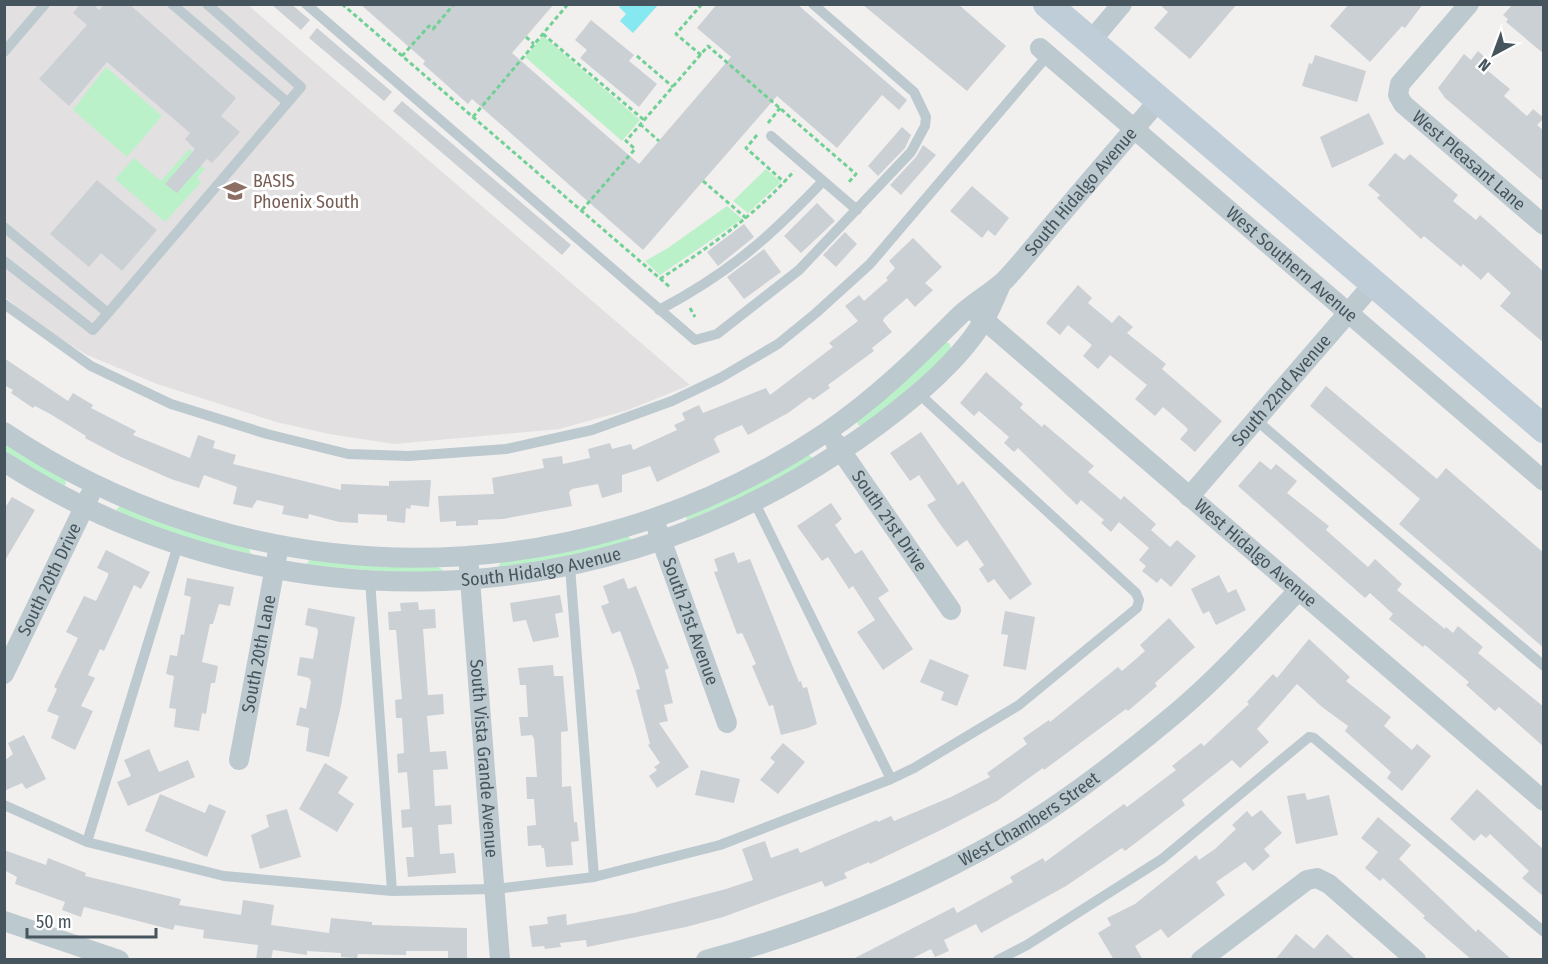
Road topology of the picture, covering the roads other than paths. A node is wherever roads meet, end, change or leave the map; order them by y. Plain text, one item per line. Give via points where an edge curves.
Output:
1 (45, 4) edge
2 (172, 4) edge
3 (207, 4) edge
4 (306, 4) edge
5 (813, 4) edge
6 (1047, 4) edge
7 (1122, 4) edge
8 (1469, 4) edge
9 (1090, 42) junction
10 (1044, 51) joint
11 (4, 52) edge
12 (1159, 100) junction
13 (287, 102) junction
14 (1134, 129) junction
15 (771, 136) dead end
16 (823, 181) junction
17 (857, 210) junction
18 (1544, 225) edge
19 (4, 226) edge
20 (4, 261) edge
21 (1003, 282) junction
22 (1374, 283) junction
23 (4, 304) edge
24 (969, 306) junction
25 (659, 310) junction
26 (108, 313) junction
27 (1348, 313) junction
28 (984, 320) junction
29 (917, 393) junction
30 (1256, 420) junction
31 (1544, 429) edge
32 (827, 431) junction
33 (4, 432) edge
34 (841, 451) junction
35 (6, 466) edge
36 (1544, 481) edge
37 (95, 484) junction
38 (1189, 497) junction
39 (755, 503) junction
40 (85, 507) junction
41 (653, 519) junction
42 (661, 540) junction
43 (178, 544) junction
44 (279, 547) junction
45 (468, 556) junction
46 (570, 567) junction
47 (275, 569) junction
48 (370, 580) junction
49 (470, 581) junction
50 (1298, 591) junction
51 (951, 610) dead end
52 (1544, 666) edge
53 (4, 674) edge
54 (727, 723) dead end
55 (239, 760) dead end
56 (891, 779) junction
57 (1544, 801) edge
58 (4, 805) edge
59 (87, 842) junction
60 (594, 877) junction
61 (495, 889) junction
62 (392, 891) junction
63 (4, 921) edge
64 (1544, 932) edge
65 (119, 960) edge
66 (500, 960) edge
67 (706, 960) edge
68 (998, 960) edge
69 (1201, 960) edge
70 (1416, 960) edge

1 - 11 lane
2 - 13 lane
3 - 13 lane via 301,87
4 - 25 lane
5 - 17 lane via 914,92 924,110 925,126 911,152
6 - 9 main road, West Southern Avenue
7 - 9 street
8 - 18 street, West Pleasant Lane via 1400,84 1398,95 1403,104
9 - 12 main road, West Southern Avenue
10 - 14 street, West Southern Avenue
10 - 23 lane via 870,264 816,313 778,344 720,378 672,401 592,430 506,449 409,456 348,454 171,404 91,366
12 - 14 street, South Hidalgo Avenue
12 - 22 main road, West Southern Avenue
13 - 26 lane
14 - 21 street, South Hidalgo Avenue
14 - 27 street, West Southern Avenue
15 - 16 lane
16 - 17 lane
16 - 25 lane via 750,253
17 - 25 lane via 799,270 717,334 695,340
19 - 26 lane
20 - 26 lane via 93,330
21 - 24 street, South Hidalgo Avenue
21 - 28 street, South Hidalgo Avenue
22 - 27 street, South 22nd Avenue
22 - 31 main road, West Southern Avenue
24 - 28 street, West Hidalgo Avenue
24 - 32 street, South Hidalgo Avenue via 888,384
27 - 30 street, South 22nd Avenue
27 - 36 street, West Southern Avenue
28 - 29 street, South Hidalgo Avenue via 959,352
28 - 38 street, West Hidalgo Avenue
29 - 34 street, South Hidalgo Avenue
29 - 56 lane via 1136,593 1139,600 1137,608 1019,705
30 - 38 street, South 22nd Avenue
30 - 52 lane
32 - 34 street, South 21st Drive
32 - 41 street, South Hidalgo Avenue via 763,471
33 - 37 street, South Hidalgo Avenue
34 - 39 street, South Hidalgo Avenue
34 - 51 street, South 21st Drive
35 - 40 street, South Hidalgo Avenue
37 - 40 street, South 20th Drive
37 - 44 street, South Hidalgo Avenue via 184,521
38 - 50 street, West Hidalgo Avenue
39 - 42 street, South Hidalgo Avenue
39 - 56 lane
40 - 43 street, South Hidalgo Avenue
40 - 53 street, South 20th Drive
41 - 42 street, South 21st Avenue
41 - 45 street, South Hidalgo Avenue via 588,538
42 - 46 street, South Hidalgo Avenue
42 - 54 street, South 21st Avenue
43 - 47 street, South Hidalgo Avenue
43 - 59 lane
44 - 45 street, South Hidalgo Avenue via 351,557
44 - 47 street, South 20th Lane
45 - 49 street, South Vista Grande Avenue
46 - 49 street, South Hidalgo Avenue
46 - 60 lane
47 - 48 street, South Hidalgo Avenue
47 - 55 street, South 20th Lane
48 - 49 street, South Hidalgo Avenue
48 - 62 lane
49 - 61 street, South Vista Grande Avenue
50 - 57 street, West Hidalgo Avenue
50 - 67 street, West Chambers Street via 1178,712 1021,828 839,916 772,942
56 - 60 lane via 720,845
58 - 59 lane
59 - 62 lane via 224,876
60 - 61 lane
61 - 62 lane
61 - 66 street, South Vista Grande Avenue
63 - 65 street
64 - 68 lane via 1309,737 1162,859
69 - 70 street via 1307,880 1317,878 1329,884

